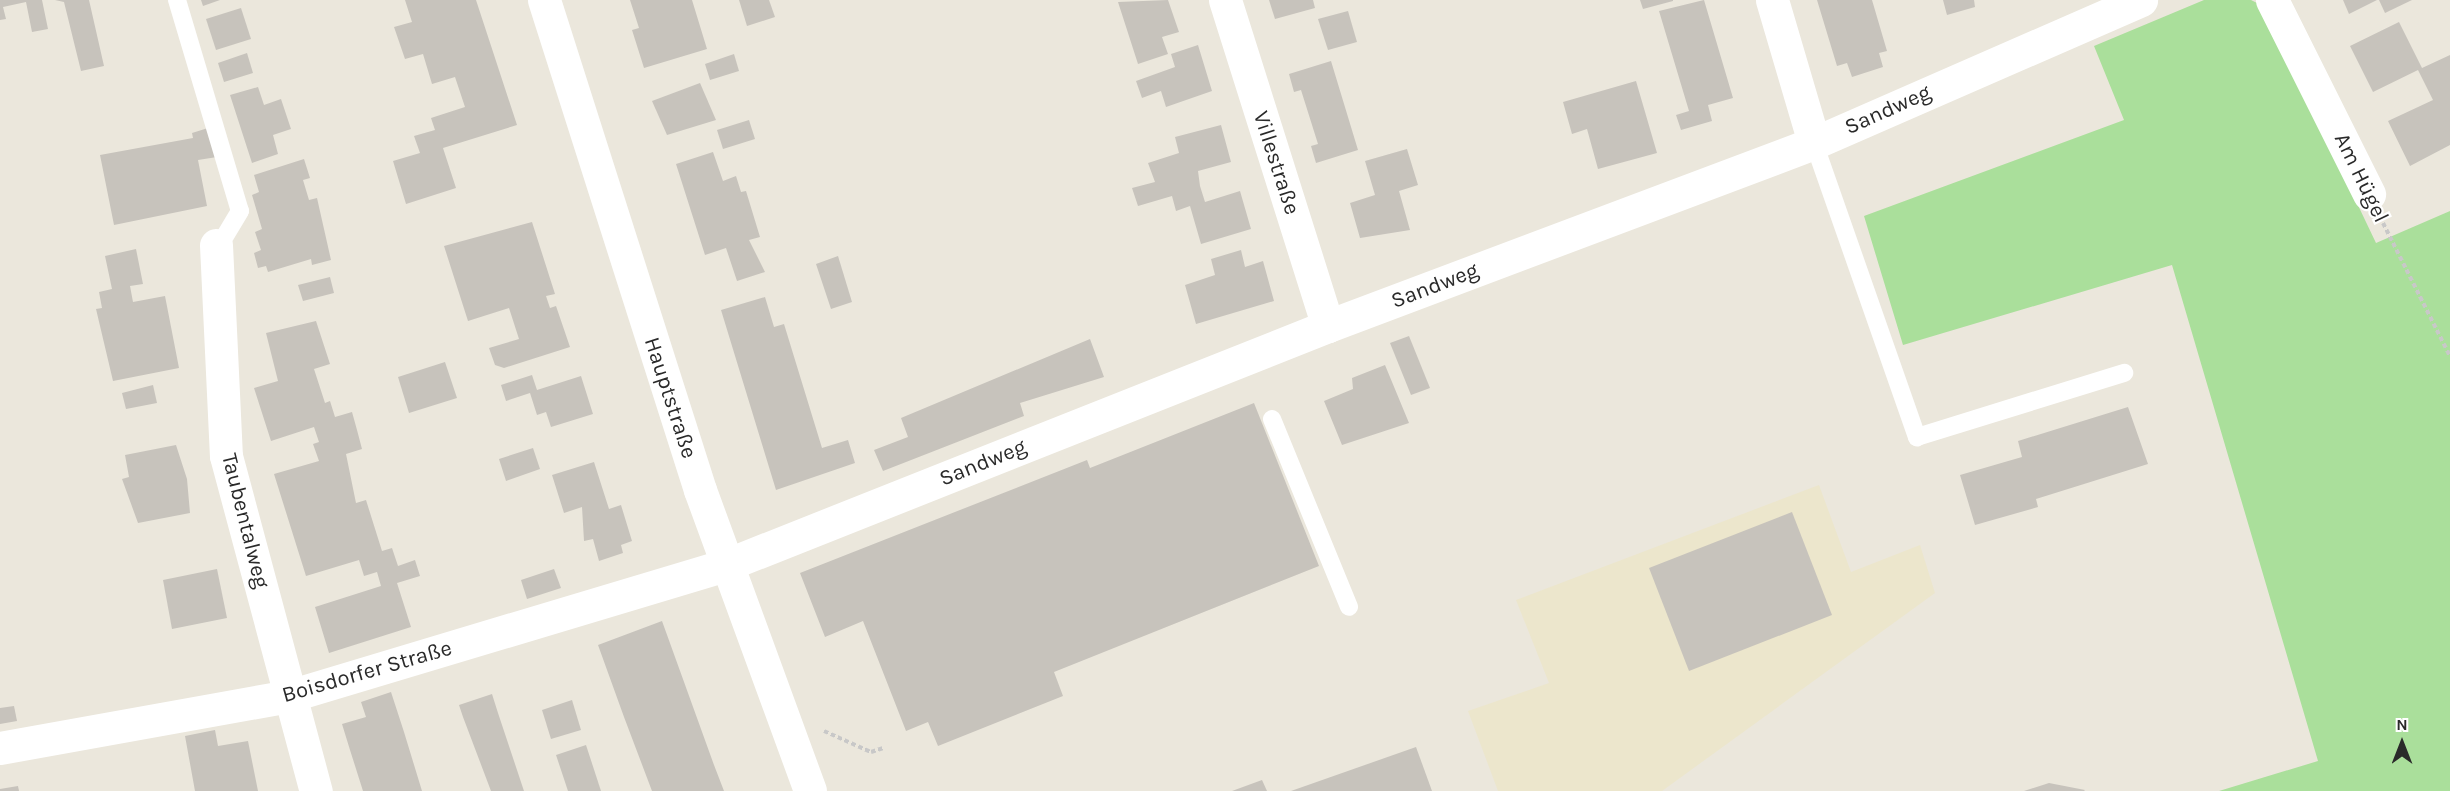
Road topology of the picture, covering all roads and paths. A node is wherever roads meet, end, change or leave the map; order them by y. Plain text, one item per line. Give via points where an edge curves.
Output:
1 (177, 0) edge
2 (543, 0) edge
3 (1225, 0) edge
4 (1772, 0) edge
5 (2141, 0) edge
6 (2272, 0) edge
7 (1814, 143) junction
8 (2369, 194) joint
9 (216, 248) joint
10 (1328, 326) junction
11 (2450, 356) edge
12 (2124, 373) dead end
13 (1272, 419) dead end
14 (726, 565) junction
15 (1349, 607) dead end
16 (290, 696) junction
17 (792, 742) junction
18 (0, 748) edge
19 (883, 748) dead end
20 (316, 791) edge
21 (810, 791) edge

1 - 9 lane via 240,210
2 - 14 street, Hauptstraße
3 - 10 street, Villestraße
4 - 7 street
5 - 7 street, Sandweg
6 - 8 street, Am Hügel
7 - 10 street, Sandweg
7 - 12 lane via 1917,437
8 - 11 path, Am Hügel
9 - 16 street, Taubentalweg via 226,456
10 - 14 street, Sandweg
13 - 15 lane
14 - 16 street, Boisdorfer Straße
14 - 17 street, Hauptstraße
16 - 18 street, Boisdorfer Straße
16 - 20 street, Taubentalweg
17 - 19 path via 825,730 871,752
17 - 21 street, Hauptstraße

